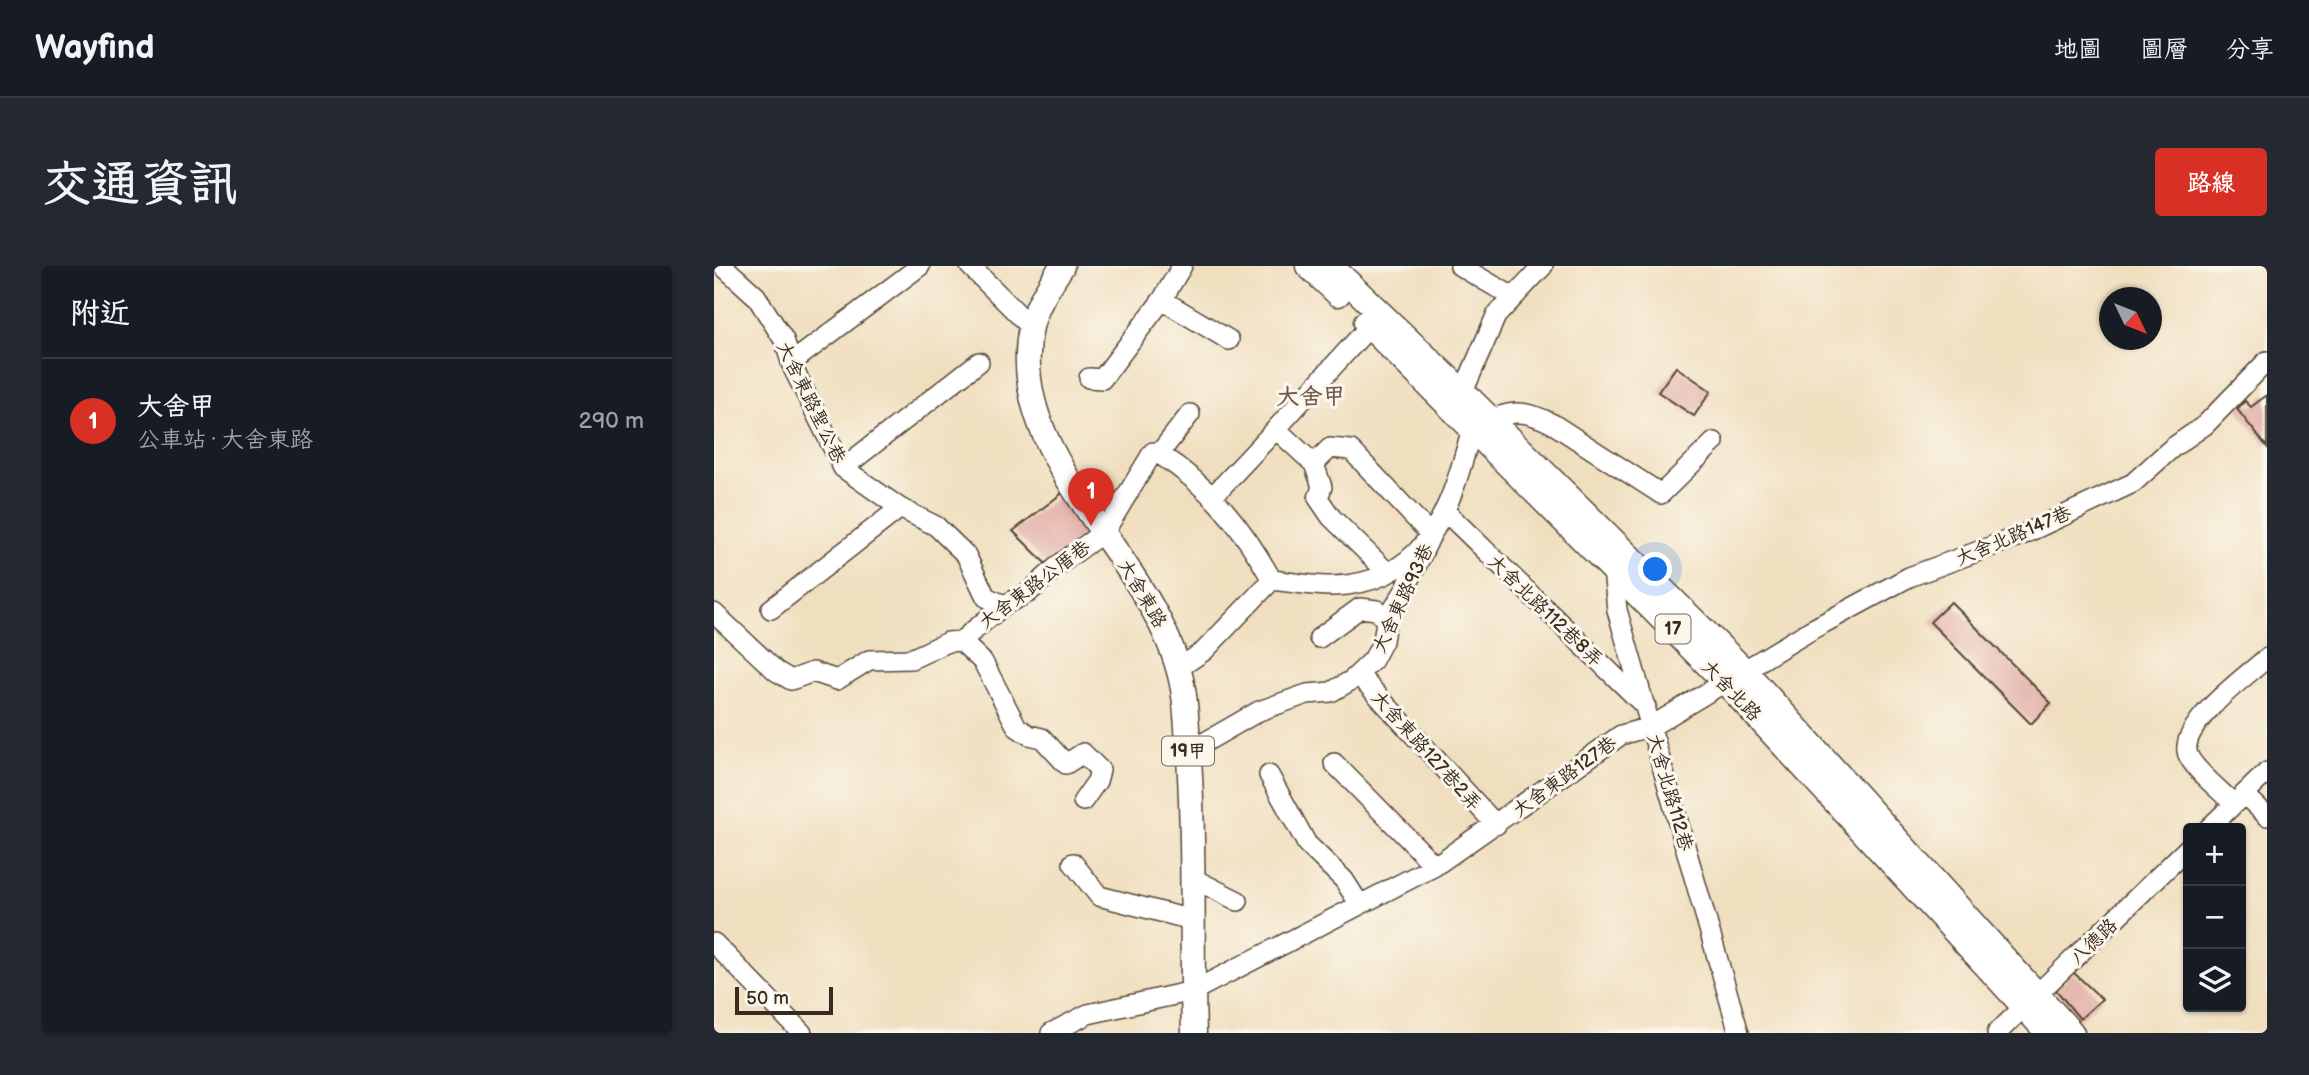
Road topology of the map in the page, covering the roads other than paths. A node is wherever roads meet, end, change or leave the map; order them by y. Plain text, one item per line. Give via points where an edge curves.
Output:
1 (723, 266) edge
2 (920, 266) edge
3 (970, 266) edge
4 (1062, 266) edge
5 (1182, 266) edge
6 (1308, 266) edge
7 (1460, 266) edge
8 (1543, 266) edge
9 (1340, 275) edge
10 (1513, 297) junction
11 (1162, 300) junction
12 (1376, 320) junction
13 (1031, 327) junction
14 (1229, 341) dead end
15 (2267, 361) edge
16 (979, 362) dead end
17 (791, 363) junction
18 (1089, 378) dead end
19 (1457, 399) junction
20 (1190, 414) dead end
21 (1482, 424) junction
22 (1276, 429) junction
23 (1714, 442) dead end
24 (1159, 454) junction
25 (1314, 464) junction
26 (843, 468) junction
27 (1214, 495) junction
28 (900, 508) junction
29 (1446, 512) junction
30 (1105, 531) junction
31 (1431, 535) junction
32 (1620, 563) junction
33 (1387, 572) junction
34 (1367, 579) junction
35 (1272, 580) junction
36 (1004, 605) junction
37 (771, 609) dead end
38 (714, 613) edge
39 (1381, 616) junction
40 (1319, 638) dead end
41 (961, 641) junction
42 (2267, 658) edge
43 (1179, 668) junction
44 (1358, 674) junction
45 (1736, 678) junction
46 (1649, 717) junction
47 (1188, 752) junction
48 (1334, 763) dead end
49 (2267, 772) edge
50 (1269, 775) dead end
51 (2239, 799) junction
52 (1083, 801) dead end
53 (2267, 816) edge
54 (2214, 823) edge
55 (1496, 825) junction
56 (2183, 853) edge
57 (1073, 863) dead end
58 (1435, 866) junction
59 (1192, 878) junction
60 (1238, 901) dead end
61 (1360, 905) junction
62 (1192, 920) junction
63 (714, 943) edge
64 (1193, 991) junction
65 (2032, 1000) junction
66 (802, 1033) edge
67 (1051, 1033) edge
68 (1195, 1033) edge
69 (1739, 1033) edge
70 (1997, 1033) edge
71 (2048, 1033) edge
72 (2072, 1033) edge

1 - 17 street, 大舍東路聖公巷 via 755,296 784,340
2 - 17 street
3 - 13 street
4 - 13 main road, 大舍東路 / 19甲
5 - 11 street
6 - 9 main road, 大舍北路 / 17
7 - 10 street
8 - 10 street
9 - 12 main road, 大舍北路 / 17
10 - 19 street via 1496,316
11 - 14 street
11 - 18 street via 1102,379
12 - 19 main road, 大舍北路 / 17
12 - 22 street
13 - 30 main road, 大舍東路 / 19甲 via 1032,403 1040,427 1061,469
15 - 45 street, 大舍北路147巷 via 2205,425 2133,483 2022,535 1909,577 1811,630
16 - 26 street
17 - 26 street, 大舍東路聖公巷
19 - 21 main road, 大舍北路 / 17
20 - 24 street
21 - 23 street via 1510,412 1534,414 1661,494
21 - 29 street
21 - 32 main road, 大舍北路 / 17
22 - 25 street
22 - 27 street
24 - 27 street
24 - 30 street via 1153,452
25 - 31 street via 1330,448 1351,450
25 - 33 street via 1322,487 1318,498
26 - 28 street, 大舍東路聖公巷
27 - 35 street
28 - 36 street, 大舍東路聖公巷 via 943,533 966,555 986,597
28 - 37 street
29 - 31 street
29 - 46 street, 大舍北路112巷8弄
30 - 36 street, 大舍東路公厝巷 via 1028,593
30 - 43 main road, 大舍東路 / 19甲 via 1167,630
31 - 33 street via 1407,561
31 - 39 street, 大舍東路93巷 via 1405,590
32 - 45 main road, 大舍北路 / 17
32 - 46 street, 大舍北路112巷 via 1617,610
33 - 34 street
34 - 35 street via 1319,586
34 - 39 street
35 - 43 street via 1204,651
36 - 41 street, 大舍東路公厝巷
38 - 41 street via 791,680 813,672 837,680 869,660 911,659
39 - 40 street via 1360,608
39 - 44 street, 大舍東路93巷 via 1383,641 1373,660
41 - 52 street, 大舍東路公厝巷 via 983,662 1017,727 1042,738 1066,764 1083,753 1100,770
42 - 51 street via 2211,708 2190,738 2187,751 2193,763
43 - 47 main road, 大舍東路 / 19甲
44 - 47 street, 大舍東路93巷 via 1331,692 1307,694 1259,711
44 - 55 street, 大舍東路127巷2弄
45 - 46 street, 大舍東路127巷
45 - 65 main road, 大舍北路 / 17
46 - 55 street, 大舍東路127巷
46 - 69 street, 大舍北路112巷
47 - 59 main road, 大舍東路 / 19甲
48 - 58 street
49 - 51 street
50 - 61 street via 1307,844 1344,880
51 - 53 street
51 - 54 street
55 - 58 street, 大舍東路127巷
56 - 65 street, 八德路
57 - 62 street via 1098,896
58 - 61 street, 大舍東路127巷
59 - 60 street
59 - 62 main road, 大舍東路 / 19甲
61 - 64 street, 大舍東路127巷
62 - 64 main road, 大舍東路 / 19甲
63 - 66 street
64 - 67 street, 大舍東路127巷 via 1088,1014
64 - 68 main road, 大舍東路 / 19甲
65 - 70 street, 八德路
65 - 71 main road, 17
65 - 72 main road, 17

